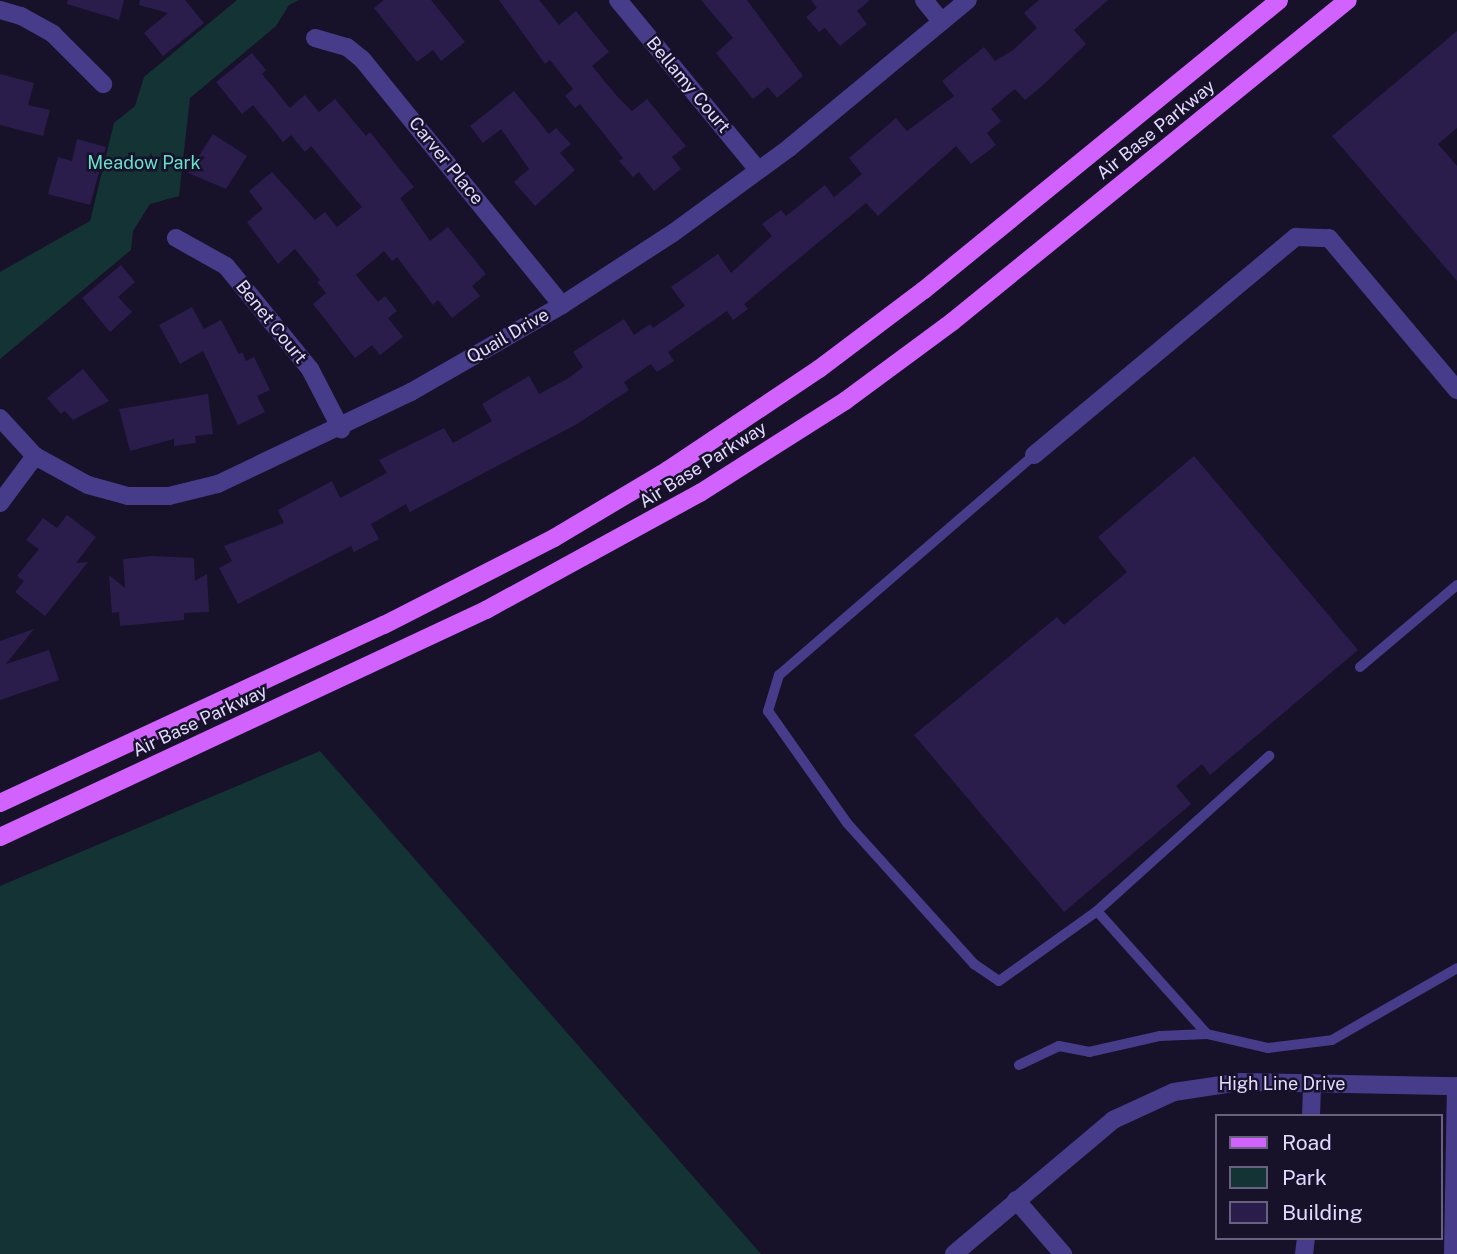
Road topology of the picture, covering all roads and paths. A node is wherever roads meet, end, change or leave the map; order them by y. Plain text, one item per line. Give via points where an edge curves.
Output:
1 (618, 0) edge
2 (924, 0) edge
3 (968, 0) edge
4 (1279, 0) edge
5 (1348, 0) edge
6 (0, 10) edge
7 (942, 22) junction
8 (315, 38) dead end
9 (103, 84) dead end
10 (758, 170) junction
11 (176, 238) dead end
12 (562, 305) junction
13 (1457, 390) edge
14 (0, 418) edge
15 (341, 429) junction
16 (1034, 455) joint
17 (35, 456) junction
18 (0, 503) edge
19 (1457, 585) edge
20 (1360, 667) dead end
21 (1269, 756) dead end
22 (0, 803) edge
23 (0, 837) edge
24 (1097, 911) junction
25 (1457, 968) edge
26 (1207, 1034) junction
27 (1018, 1065) dead end
28 (1312, 1083) junction
29 (1456, 1086) edge
30 (1311, 1114) edge
31 (1016, 1200) junction
32 (954, 1254) edge
33 (1063, 1254) edge
34 (1453, 1254) edge

1 - 10 street, Bellamy Court
2 - 7 street
3 - 7 street, Quail Drive
4 - 22 main road, Air Base Parkway via 924,290 819,369 668,470 554,538 384,625
5 - 23 main road, Air Base Parkway via 952,322 845,401 700,493 486,610
6 - 9 street via 53,34
7 - 10 street, Quail Drive
8 - 12 street, Carver Place via 347,47 362,59
10 - 12 street, Quail Drive via 673,233
11 - 15 street, Benet Court via 226,266 310,369
12 - 15 street, Quail Drive
13 - 16 street via 1329,238 1296,237
14 - 17 street, Quail Drive
15 - 17 street, Quail Drive via 218,484 169,496 128,495 88,485
16 - 24 lane via 779,675 768,711 847,823 974,964 999,981
17 - 18 street
19 - 20 lane
21 - 24 lane
24 - 26 lane
25 - 26 lane via 1332,1040 1268,1048
26 - 27 lane via 1160,1036 1089,1052 1059,1046
28 - 29 street, High Line Drive
28 - 30 street
28 - 31 street, High Line Drive via 1203,1085 1140,1105 1113,1120
29 - 34 street
31 - 32 street, High Line Drive
31 - 33 street

